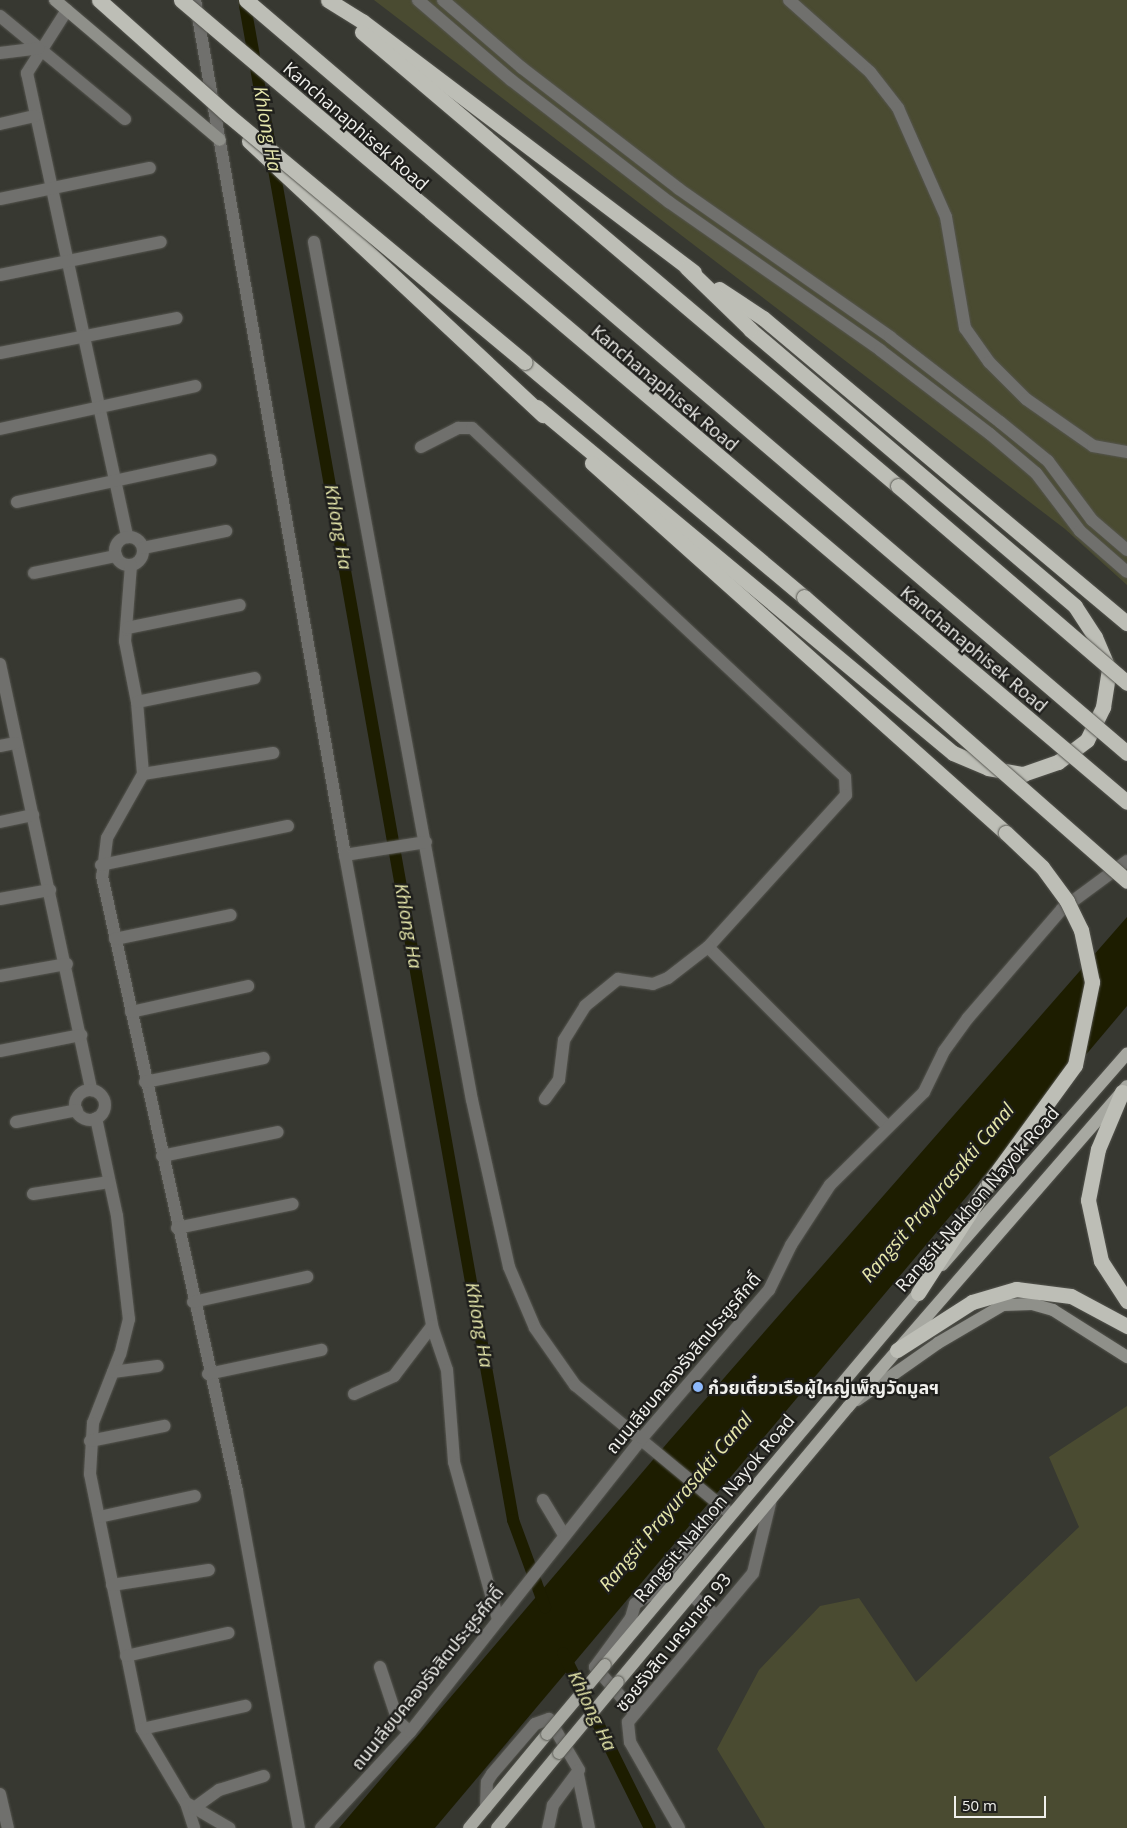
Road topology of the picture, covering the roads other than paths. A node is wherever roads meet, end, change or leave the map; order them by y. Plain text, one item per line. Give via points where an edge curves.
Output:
1 (55, 0) edge
2 (99, 0) edge
3 (180, 0) edge
4 (195, 0) edge
5 (246, 0) edge
6 (328, 0) edge
7 (418, 0) edge
8 (443, 0) edge
9 (789, 0) edge
10 (67, 10) junction
11 (0, 16) edge
12 (39, 48) junction
13 (0, 53) edge
14 (228, 115) junction
15 (35, 116) junction
16 (125, 119) dead end
17 (0, 124) edge
18 (220, 140) junction
19 (150, 168) dead end
20 (51, 189) junction
21 (0, 199) edge
22 (161, 242) dead end
23 (314, 242) dead end
24 (775, 255) junction
25 (66, 261) junction
26 (687, 268) junction
27 (765, 269) junction
28 (0, 275) edge
29 (177, 318) dead end
30 (83, 336) junction
31 (0, 353) edge
32 (195, 386) dead end
33 (98, 408) junction
34 (537, 408) junction
35 (1000, 422) junction
36 (0, 429) edge
37 (990, 434) junction
38 (421, 447) dead end
39 (1127, 452) edge
40 (210, 460) dead end
41 (115, 480) junction
42 (17, 502) dead end
43 (226, 531) dead end
44 (127, 537) junction
45 (143, 548) junction
46 (1127, 550) edge
47 (116, 556) junction
48 (131, 565) junction
49 (1127, 572) edge
50 (34, 573) dead end
51 (240, 605) dead end
52 (1127, 623) edge
53 (127, 628) junction
54 (0, 668) edge
55 (255, 678) dead end
56 (1127, 683) edge
57 (137, 702) junction
58 (16, 743) junction
59 (0, 746) edge
60 (273, 753) dead end
61 (1127, 753) edge
62 (142, 774) junction
63 (1127, 802) edge
64 (33, 815) junction
65 (0, 822) edge
66 (288, 826) dead end
67 (420, 843) junction
68 (349, 854) junction
69 (1127, 861) edge
70 (101, 865) junction
71 (1127, 881) edge
72 (50, 890) junction
73 (0, 898) edge
74 (231, 915) dead end
75 (116, 940) junction
76 (708, 947) junction
77 (67, 964) junction
78 (0, 976) edge
79 (248, 986) dead end
80 (131, 1012) junction
81 (81, 1036) junction
82 (0, 1051) edge
83 (1127, 1054) edge
84 (264, 1058) dead end
85 (145, 1082) junction
86 (1124, 1089) edge
87 (91, 1090) junction
88 (545, 1099) dead end
89 (77, 1110) junction
90 (96, 1118) junction
91 (16, 1122) dead end
92 (887, 1126) junction
93 (278, 1132) dead end
94 (162, 1156) junction
95 (109, 1182) junction
96 (33, 1194) dead end
97 (293, 1204) dead end
98 (177, 1228) junction
99 (307, 1277) dead end
100 (918, 1292) junction
101 (1127, 1301) edge
102 (193, 1302) junction
103 (432, 1326) junction
104 (1127, 1326) edge
105 (321, 1350) dead end
106 (897, 1350) junction
107 (1127, 1357) edge
108 (158, 1366) dead end
109 (114, 1372) junction
110 (208, 1374) junction
111 (354, 1394) dead end
112 (848, 1407) junction
113 (164, 1426) dead end
114 (90, 1441) junction
115 (647, 1442) junction
116 (195, 1496) dead end
117 (771, 1499) junction
118 (543, 1500) dead end
119 (718, 1504) junction
120 (731, 1514) junction
121 (99, 1517) junction
122 (564, 1535) junction
123 (209, 1570) dead end
124 (112, 1585) junction
125 (691, 1595) junction
126 (717, 1616) junction
127 (498, 1620) junction
128 (228, 1632) dead end
129 (126, 1656) junction
130 (380, 1667) dead end
131 (245, 1706) dead end
132 (635, 1713) junction
133 (142, 1729) junction
134 (410, 1732) junction
135 (264, 1776) dead end
136 (578, 1776) junction
137 (0, 1794) edge
138 (190, 1806) junction
139 (486, 1808) junction
140 (8, 1828) edge
141 (194, 1828) edge
142 (229, 1828) edge
143 (299, 1828) edge
144 (321, 1828) edge
145 (469, 1828) edge
146 (496, 1828) edge
147 (548, 1828) edge
148 (589, 1828) edge
149 (679, 1828) edge

1 - 10 main road
2 - 14 highway, bridge
3 - 63 highway, Kanchanaphisek Road, bridge
4 - 18 street
5 - 61 highway, Kanchanaphisek Road, bridge
6 - 26 highway via 362,21
6 - 56 highway, bridge via 484,137
7 - 27 street via 511,80
8 - 24 street via 577,110
9 - 39 street via 870,72 898,108 946,217 965,328 989,362 1026,399 1093,446
10 - 12 street
10 - 18 main road
11 - 12 street
12 - 13 street
12 - 15 street via 27,72
12 - 16 street
14 - 34 highway, bridge via 254,146
14 - 71 highway, bridge via 804,597
15 - 17 street
15 - 20 street
18 - 68 street
19 - 20 street
20 - 21 street
20 - 25 street
22 - 25 street
23 - 67 street
24 - 27 street
24 - 35 street
25 - 28 street
25 - 30 street
26 - 34 highway via 750,329 1075,606 1096,637 1109,670 1103,707 1087,740 1058,762 1023,774 988,768 953,753
26 - 52 highway via 763,318
27 - 37 street
29 - 30 street
30 - 31 street
30 - 33 street
32 - 33 street
33 - 36 street
33 - 41 street
34 - 100 highway, bridge via 590,461 1006,833 1042,868 1067,901 1081,930 1092,982 1075,1065 989,1184
35 - 37 street
35 - 46 street via 1048,461 1092,520
37 - 49 street via 1036,473 1080,531
38 - 76 street via 464,426 481,435 845,777 846,795
40 - 41 street
41 - 42 street
41 - 44 street
43 - 45 street
44 - 45 street via 137,539
44 - 47 street via 117,544
45 - 48 street via 140,559
47 - 48 street
47 - 50 street
48 - 53 street
51 - 53 street
53 - 57 street via 126,652
54 - 58 street
55 - 57 street
57 - 62 street
58 - 59 street
58 - 64 street
60 - 62 street
62 - 70 street via 107,838
64 - 65 street
64 - 72 street
66 - 70 street
67 - 68 street
67 - 115 street via 480,1136 521,1300 575,1385
68 - 103 street
69 - 92 street, ถนนเลียบคลองรังสิตประยูรศักดิ์ via 1062,909 968,1018 944,1051 924,1092
70 - 75 street
72 - 73 street
72 - 77 street
74 - 75 street
75 - 80 street
76 - 88 street via 668,978 653,984 618,979 585,1006 564,1040 559,1080
76 - 92 street
77 - 78 street
77 - 81 street
79 - 80 street
80 - 85 street
81 - 82 street
81 - 87 street
83 - 100 main road, Rangsit-Nakhon Nayok Road
84 - 85 street
85 - 94 street
86 - 101 highway via 1098,1149 1088,1200 1101,1261
86 - 106 main road
87 - 89 street via 78,1097
87 - 90 street via 102,1095 105,1104
89 - 90 street via 83,1117
89 - 91 street
90 - 95 street
92 - 115 street, ถนนเลียบคลองรังสิตประยูรศักดิ์ via 824,1193 791,1244 769,1290
93 - 94 street
94 - 98 street
95 - 96 street
95 - 109 street via 129,1297 126,1338
97 - 98 street
98 - 102 street
99 - 102 street
100 - 120 main road, Rangsit-Nakhon Nayok Road
102 - 110 street
103 - 111 street via 394,1376
103 - 127 street via 447,1370 454,1462
104 - 106 highway via 1071,1296 1016,1289 972,1302
105 - 110 street
106 - 112 main road
107 - 112 main road via 1053,1310 1032,1304 1003,1305 938,1343
108 - 109 street
109 - 114 street
110 - 143 street via 239,1501
112 - 117 main road
113 - 114 street
114 - 121 street via 90,1474
115 - 119 street
115 - 122 street, ถนนเลียบคลองรังสิตประยูรศักดิ์
116 - 121 street
117 - 125 main road
117 - 126 street, ซอยรังสิต นครนายก 93 via 753,1573
118 - 122 street
119 - 120 street
119 - 132 street via 649,1595 635,1604 631,1618 595,1667
120 - 139 main road, Rangsit-Nakhon Nayok Road, bridge
121 - 124 street
122 - 127 street, ถนนเลียบคลองรังสิตประยูรศักดิ์
123 - 124 street
124 - 129 street
125 - 126 street
125 - 146 main road, bridge
126 - 132 street, ซอยรังสิต นครนายก 93
127 - 134 street, ถนนเลียบคลองรังสิตประยูรศักดิ์
128 - 129 street
129 - 133 street
130 - 134 street via 398,1721
131 - 133 street
132 - 149 street, ซอยรังสิต นครนายก 93 via 626,1730 630,1742
133 - 138 street
134 - 144 street, ถนนเลียบคลองรังสิตประยูรศักดิ์
135 - 138 street via 219,1790
136 - 139 street via 577,1760 550,1719 544,1718 487,1782
136 - 147 street via 553,1805
136 - 148 street
137 - 140 street
138 - 141 street
138 - 142 street
139 - 145 main road, Rangsit-Nakhon Nayok Road

